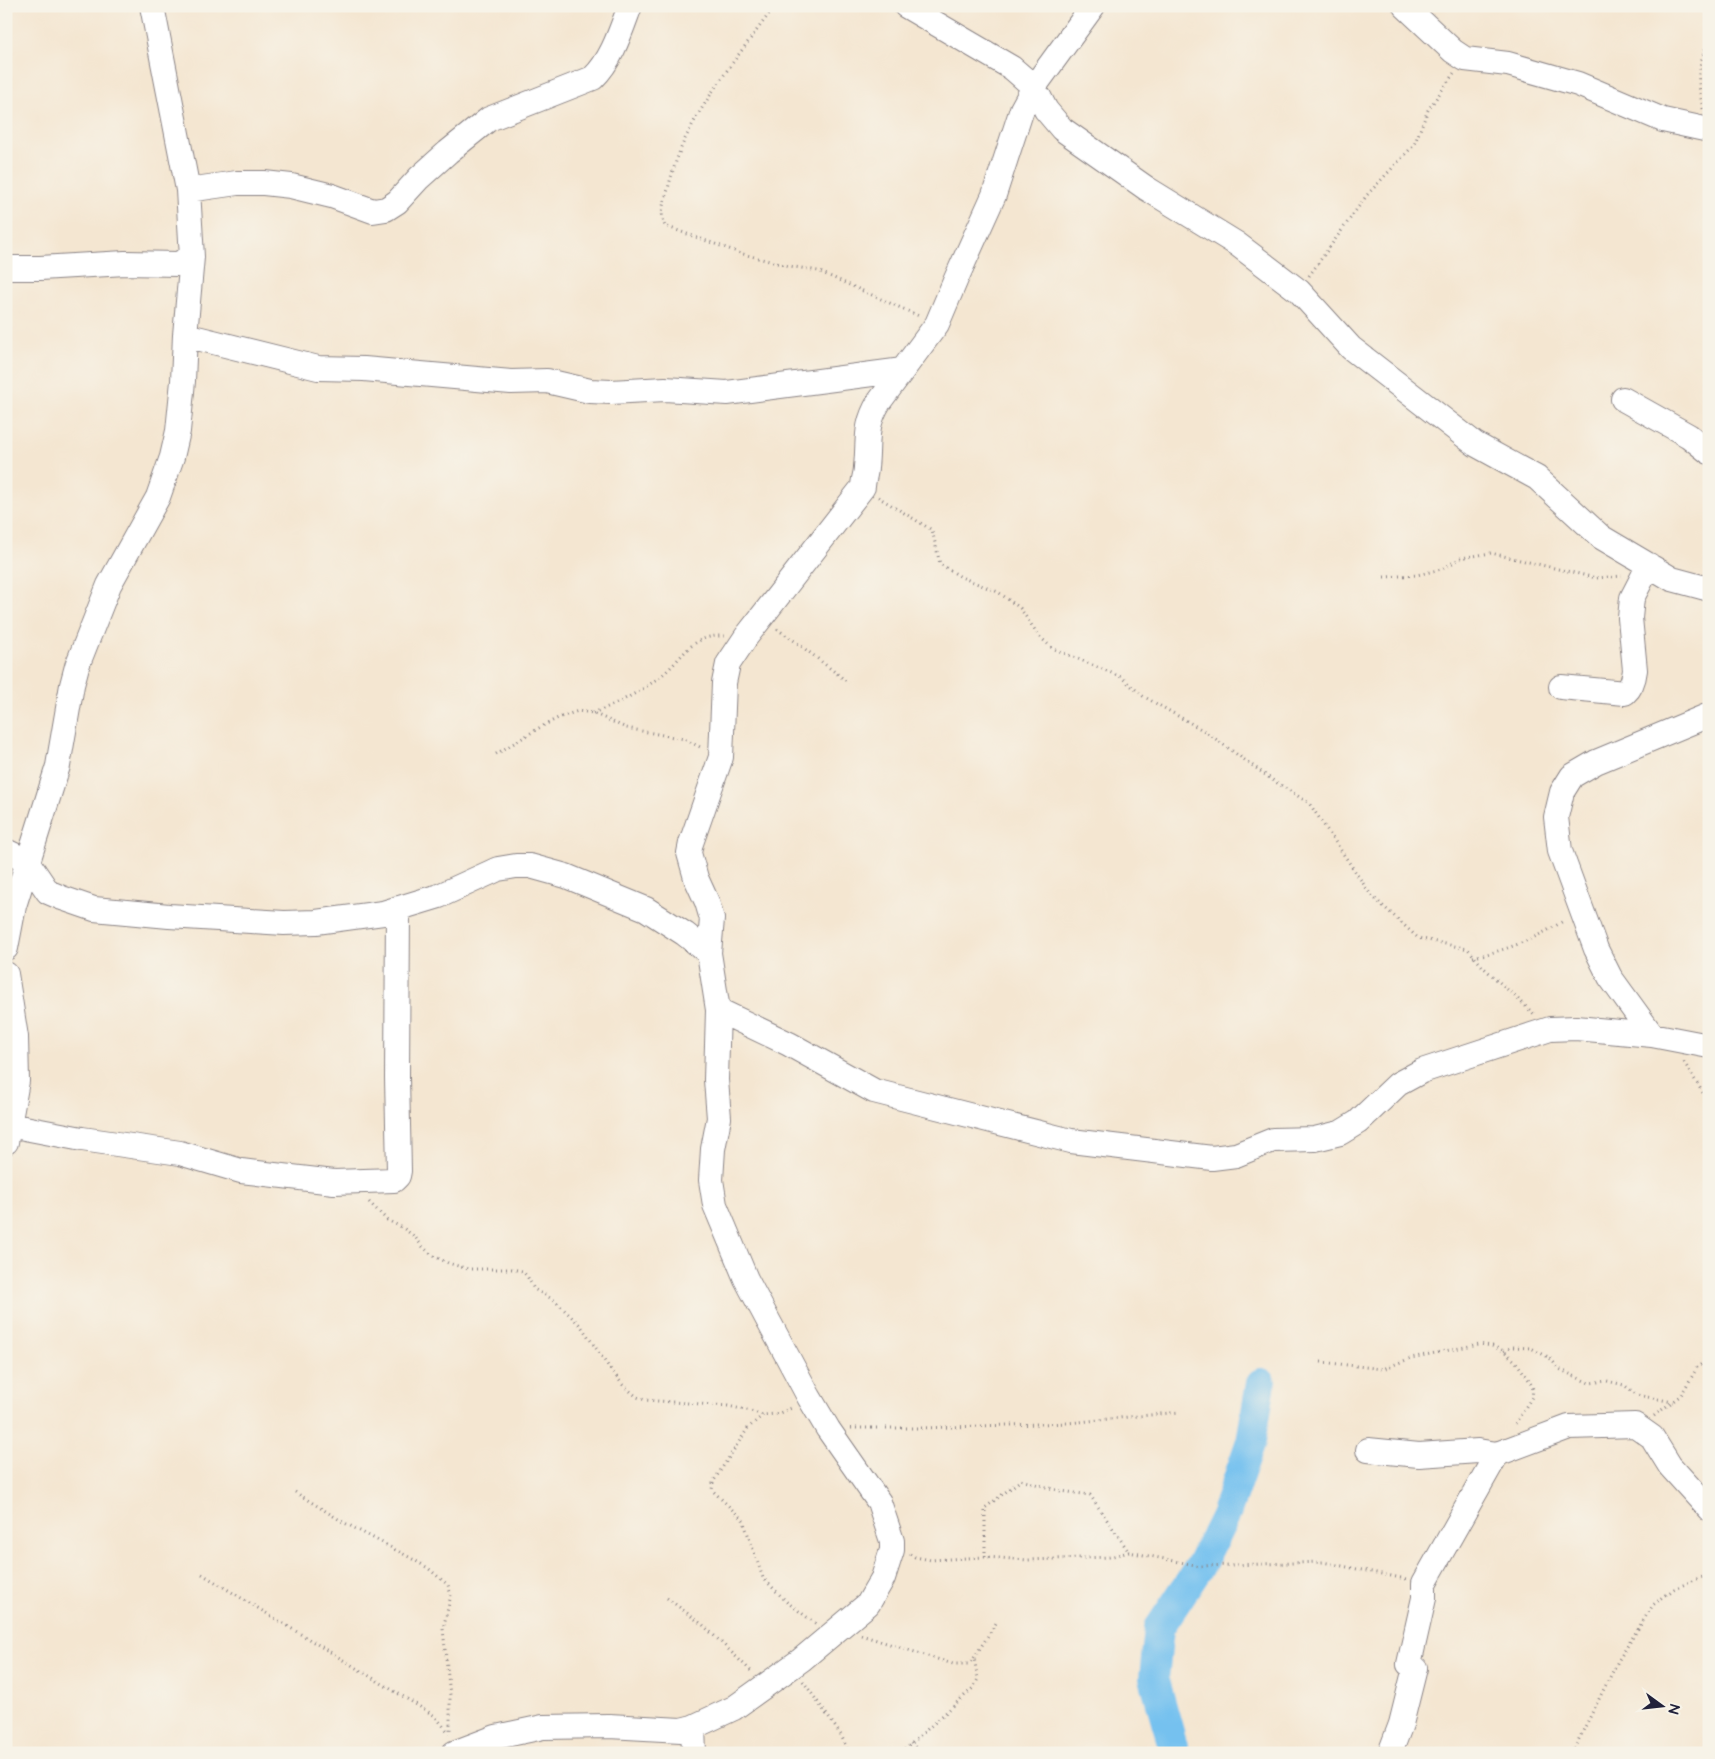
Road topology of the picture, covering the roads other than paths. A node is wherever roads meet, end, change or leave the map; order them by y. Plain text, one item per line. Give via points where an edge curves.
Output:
1 (152, 6) edge
2 (630, 6) edge
3 (906, 6) edge
4 (1093, 6) edge
5 (1405, 6) edge
6 (1034, 87) junction
7 (1708, 129) edge
8 (188, 190) junction
9 (192, 257) junction
10 (6, 268) edge
11 (185, 335) junction
12 (903, 370) junction
13 (1622, 399) dead end
14 (1709, 452) edge
15 (1645, 571) junction
16 (1709, 589) edge
17 (1561, 687) dead end
18 (1709, 715) edge
19 (16, 856) edge
20 (398, 908) junction
21 (6, 948) edge
22 (709, 954) junction
23 (6, 974) edge
24 (718, 1010) junction
25 (1652, 1035) junction
26 (1709, 1046) edge
27 (8, 1133) edge
28 (1368, 1450) dead end
29 (1497, 1454) junction
30 (1709, 1509) edge
31 (693, 1727) junction
32 (454, 1746) edge
33 (694, 1753) edge
34 (1390, 1753) edge

1 - 8 street
2 - 8 street via 607,60 593,78 489,119 386,209 373,211 332,196 264,183
3 - 6 street via 1012,68
4 - 6 street
5 - 7 street via 1465,59 1508,64 1578,84 1663,120
6 - 12 street via 1022,109 994,195 937,324
6 - 15 street via 1046,110 1062,129 1146,188 1237,244 1298,291 1351,348 1475,444 1537,478
8 - 9 street
9 - 10 street via 178,264
9 - 11 street
11 - 12 street via 318,368 511,382 547,380 611,392 665,389 727,393
11 - 19 street via 178,431 172,457 158,497 109,585 84,643 72,685 58,766
12 - 22 street via 872,415 862,487 746,636 728,664 724,683 721,757 689,853 712,919
13 - 14 street via 1689,436
15 - 16 street
15 - 17 street via 1632,598 1630,618 1635,670 1630,689 1625,693
18 - 25 street via 1596,762 1572,776 1562,792 1556,817 1560,851 1596,949 1610,977
19 - 20 street via 48,892 94,910 284,923 364,917
19 - 21 street via 14,906
20 - 22 street via 439,896 498,869 530,866 566,876 646,909
20 - 27 street via 400,1171 394,1180 334,1182 241,1171 180,1153 82,1139
22 - 24 street
23 - 27 street via 16,1038 17,1081
24 - 25 street via 789,1044 874,1092 1071,1141 1212,1158 1236,1155 1272,1140 1315,1139 1340,1133 1358,1122 1398,1084 1422,1071 1550,1029 1576,1028
24 - 31 street via 716,1080 719,1118 711,1180 716,1205 746,1279 805,1390 879,1502 892,1550 883,1578 868,1604 792,1667 734,1708
25 - 26 street
28 - 29 street via 1419,1455 1478,1451
29 - 30 street via 1569,1428 1635,1425 1652,1437 1670,1466
29 - 34 street via 1424,1583 1424,1598 1408,1664 1415,1668
31 - 32 street via 681,1730 543,1727
31 - 33 street

